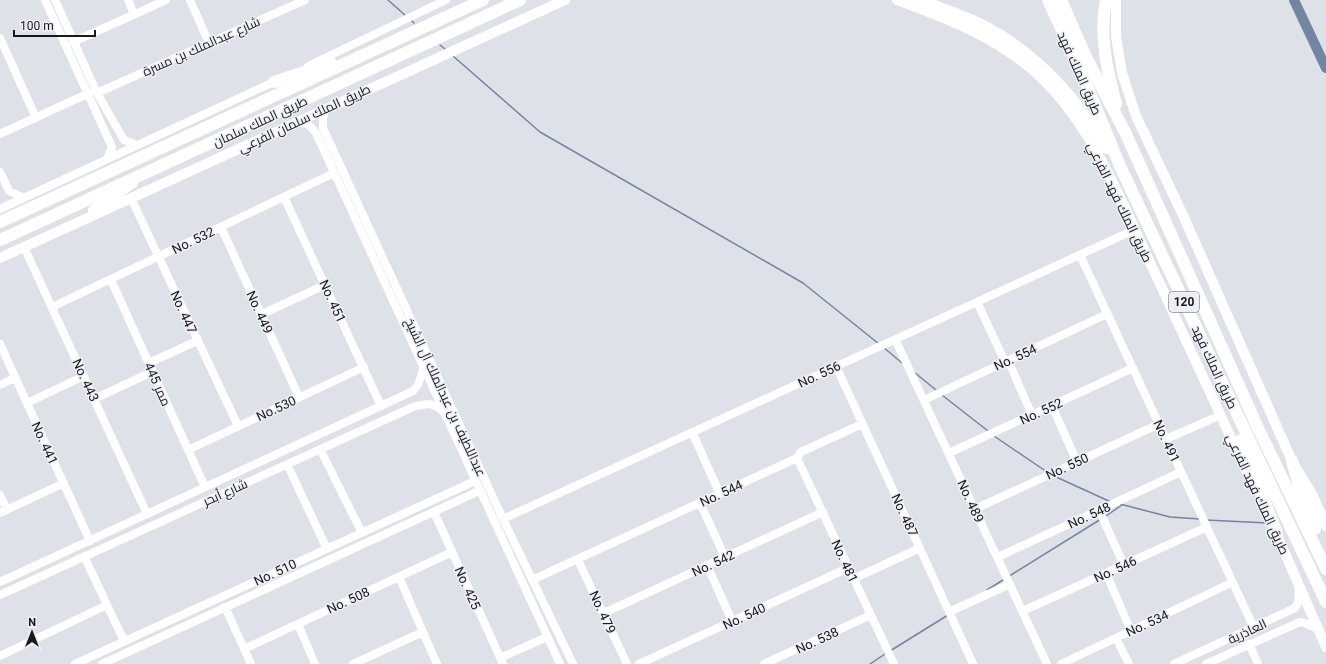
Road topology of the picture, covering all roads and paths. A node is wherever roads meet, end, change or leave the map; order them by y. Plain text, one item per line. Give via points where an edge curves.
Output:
1 (46, 0) edge
2 (55, 0) edge
3 (128, 0) edge
4 (166, 0) edge
5 (190, 0) edge
6 (305, 0) edge
7 (446, 0) edge
8 (477, 0) edge
9 (483, 0) edge
10 (520, 0) edge
11 (565, 0) edge
12 (897, 0) edge
13 (919, 0) edge
14 (1048, 0) edge
15 (1061, 0) edge
16 (1106, 0) edge
17 (1116, 0) edge
18 (134, 14) junction
19 (422, 27) junction
20 (0, 38) edge
21 (73, 42) junction
22 (209, 43) junction
23 (385, 45) junction
24 (274, 82) junction
25 (93, 93) junction
26 (326, 108) junction
27 (36, 118) junction
28 (295, 122) junction
29 (324, 128) junction
30 (1123, 128) junction
31 (316, 133) junction
32 (0, 134) edge
33 (137, 145) junction
34 (107, 159) junction
35 (1120, 166) junction
36 (0, 172) edge
37 (334, 173) junction
38 (146, 174) junction
39 (284, 197) junction
40 (24, 198) junction
41 (131, 198) junction
42 (0, 209) edge
43 (0, 222) edge
44 (72, 225) junction
45 (221, 227) junction
46 (1134, 230) junction
47 (0, 240) edge
48 (24, 247) junction
49 (1080, 255) junction
50 (158, 257) junction
51 (0, 258) edge
52 (111, 280) junction
53 (325, 285) junction
54 (977, 302) junction
55 (52, 307) junction
56 (262, 314) junction
57 (1106, 314) junction
58 (896, 339) junction
59 (197, 340) junction
60 (0, 344) edge
61 (1210, 359) junction
62 (1006, 361) junction
63 (149, 363) junction
64 (836, 366) junction
65 (364, 367) junction
66 (1133, 368) junction
67 (423, 369) junction
68 (152, 372) junction
69 (84, 376) junction
70 (15, 378) junction
71 (0, 386) edge
72 (405, 395) junction
73 (299, 397) junction
74 (94, 399) junction
75 (924, 400) junction
76 (27, 403) junction
77 (381, 406) junction
78 (413, 406) junction
79 (1052, 406) junction
80 (1032, 415) junction
81 (1221, 415) junction
82 (447, 419) junction
83 (862, 424) junction
84 (1159, 424) junction
85 (238, 426) junction
86 (692, 432) junction
87 (1166, 439) junction
88 (320, 449) junction
89 (188, 450) junction
90 (949, 453) junction
91 (797, 458) junction
92 (1292, 461) junction
93 (1077, 462) junction
94 (287, 464) junction
95 (1181, 472) junction
96 (475, 481) junction
97 (64, 483) junction
98 (466, 485) junction
99 (205, 488) junction
100 (479, 491) junction
101 (720, 494) junction
102 (0, 495) edge
103 (471, 495) junction
104 (700, 503) junction
105 (975, 509) junction
106 (1099, 510) junction
107 (3, 511) edge
108 (434, 512) junction
109 (823, 512) junction
110 (147, 514) junction
111 (503, 519) junction
112 (1326, 526) edge
113 (1207, 527) junction
114 (362, 533) junction
115 (1277, 533) junction
116 (90, 541) junction
117 (920, 548) junction
118 (326, 549) junction
119 (452, 552) junction
120 (84, 556) junction
121 (726, 557) junction
122 (998, 557) junction
123 (1326, 558) edge
124 (578, 560) junction
125 (1124, 565) junction
126 (707, 566) junction
127 (848, 568) junction
128 (1326, 569) edge
129 (1106, 574) junction
130 (399, 577) junction
131 (853, 579) junction
132 (532, 580) junction
133 (1299, 581) junction
134 (0, 582) edge
135 (1233, 582) junction
136 (1010, 584) junction
137 (0, 594) edge
138 (220, 598) junction
139 (1326, 602) edge
140 (107, 605) junction
141 (225, 607) junction
142 (1023, 611) junction
143 (950, 612) junction
144 (604, 613) junction
145 (871, 615) junction
146 (1280, 615) junction
147 (732, 621) junction
148 (298, 624) junction
149 (1254, 628) junction
150 (1285, 628) junction
151 (1318, 629) junction
152 (1131, 631) junction
153 (423, 632) junction
154 (547, 637) junction
155 (1116, 638) junction
156 (124, 641) junction
157 (1249, 644) junction
158 (1326, 647) edge
159 (244, 649) junction
160 (0, 656) edge
161 (372, 660) edge
162 (502, 661) edge
163 (75, 664) edge
164 (102, 664) edge
165 (250, 664) edge
166 (315, 664) edge
167 (353, 664) edge
168 (437, 664) edge
169 (560, 664) edge
170 (573, 664) edge
171 (627, 664) edge
172 (639, 664) edge
173 (764, 664) edge
174 (894, 664) edge
175 (973, 664) edge
176 (1047, 664) edge
177 (1061, 664) edge
178 (1129, 664) edge
179 (1174, 664) edge
180 (1206, 664) edge
181 (1258, 664) edge

1 - 25 street
2 - 21 street
3 - 18 street
4 - 18 street
5 - 22 street
6 - 22 street, شارع عبدالملك بن مسرة
7 - 24 street
8 - 19 highway
9 - 19 highway, طريق الملك سلمان
10 - 38 highway, طريق الملك سلمان
11 - 26 main road, طريق الملك سلمان الفرعي
12 - 46 main road, طريق الملك فهد الفرعي via 991,39 1029,67 1054,90 1082,127 1106,169
13 - 35 highway via 979,24 1043,67 1070,95 1115,163
14 - 35 highway, طريق الملك فهد / 120 via 1081,71
15 - 30 highway, طريق الملك فهد / 120 via 1086,57
16 - 30 highway via 1103,16 1104,42 1109,76
17 - 92 main road via 1116,36 1122,73 1136,116
18 - 21 street
19 - 23 highway, طريق الملك سلمان
20 - 27 street
21 - 25 street
22 - 25 street, شارع عبدالملك بن مسرة
23 - 24 highway
23 - 43 highway, طريق الملك سلمان
24 - 33 street
25 - 27 street, شارع عبدالملك بن مسرة
25 - 33 street via 124,140
25 - 34 street via 112,146
26 - 28 main road, طريق الملك سلمان الفرعي
26 - 29 street
27 - 32 street, شارع عبدالملك بن مسرة
28 - 31 street via 308,124
28 - 41 main road, طريق الملك سلمان الفرعي
29 - 31 street via 320,128
29 - 111 street, عبداللطيف بن عبدالملك آل الشيخ
30 - 128 highway, طريق الملك فهد / 120 via 1258,428
31 - 37 street, عبداللطيف بن عبدالملك آل الشيخ
33 - 34 street
34 - 40 street
35 - 61 highway, طريق الملك فهد / 120
36 - 40 street via 9,191
37 - 39 street, No. 532
37 - 67 street, عبداللطيف بن عبدالملك آل الشيخ
38 - 44 main road
38 - 47 highway, طريق الملك سلمان
39 - 45 street, No. 532
39 - 53 street, No. 451
40 - 42 street
41 - 44 main road, طريق الملك سلمان الفرعي
41 - 50 street, No. 447
44 - 48 main road, طريق الملك سلمان الفرعي
45 - 50 street, No. 532
45 - 56 street, No. 449
46 - 49 street, No. 556
46 - 81 main road, طريق الملك فهد الفرعي
48 - 51 main road, طريق الملك سلمان الفرعي
48 - 55 street, No. 443
49 - 54 street, No. 556
49 - 57 street, No. 491
50 - 52 street, No. 532
50 - 59 street, No. 447
52 - 55 street, No. 532
52 - 63 street, ممر 445
53 - 56 street
53 - 65 street, No. 451
54 - 58 street, No. 556
54 - 62 street
55 - 69 street, No. 443
56 - 73 street, No. 449
57 - 62 street, No. 554
57 - 66 street, No. 491
58 - 64 street, No. 556
58 - 75 street, No. 489
59 - 63 street
59 - 85 street, No. 447
60 - 70 street, No. 441
61 - 115 highway via 1213,373
61 - 139 highway, طريق الملك فهد / 120
62 - 75 street, No. 554
62 - 80 street
63 - 68 street, ممر 445
64 - 83 street, No. 487
64 - 86 street, No. 556
65 - 73 street, No.530
65 - 77 street, No. 451
66 - 79 street, No. 552
66 - 84 street, No. 491
67 - 72 street, شارع أبحر via 418,385
67 - 82 street, عبداللطيف بن عبدالملك آل الشيخ
68 - 74 street
68 - 89 street, ممر 445
69 - 74 street, No. 443
69 - 76 street
70 - 71 street
70 - 76 street, No. 441
72 - 77 street, شارع أبحر
72 - 78 street via 414,396 416,403
73 - 85 street, No.530
74 - 110 street, No. 443
75 - 90 street, No. 489
76 - 97 street, No. 441
77 - 99 street, شارع أبحر
78 - 82 street, شارع أبحر via 427,403 439,407
78 - 88 street, شارع أبحر
79 - 80 street, No. 552
79 - 93 street
80 - 90 street, No. 552
81 - 87 street
81 - 115 main road, طريق الملك فهد الفرعي via 1268,519
82 - 96 street, عبداللطيف بن عبدالملك آل الشيخ
83 - 91 street, No. 544 via 801,452
83 - 117 street, No. 487
84 - 87 street, No. 491
84 - 93 street, No. 550
85 - 89 street, No.530
86 - 101 street
86 - 111 street, No. 556
87 - 95 street, No. 491
88 - 94 street, شارع أبحر
88 - 114 street
89 - 99 street, ممر 445
90 - 105 street, No. 489
91 - 101 street, No. 544
91 - 109 street, No. 481
92 - 112 main road via 1312,494
92 - 123 highway
93 - 105 street, No. 550
94 - 118 street
94 - 120 street, شارع أبحر
95 - 106 street, No. 548
95 - 113 street, No. 491
96 - 98 street, No. 510
96 - 100 street, عبداللطيف بن عبدالملك آل الشيخ
97 - 107 street
97 - 116 street, No. 441
98 - 103 street via 474,486
98 - 114 street, No. 510
99 - 110 street, شارع أبحر
100 - 103 street, No. 510
100 - 154 street, عبداللطيف بن عبدالملك آل الشيخ
101 - 104 street, No. 544
102 - 107 street
103 - 108 street, No. 510
104 - 121 street
104 - 124 street, No. 544
105 - 122 street, No. 489
106 - 122 street, No. 548
106 - 125 street
108 - 119 street, No. 425
108 - 141 street, No. 510
109 - 121 street, No. 542
109 - 127 street, No. 481
110 - 116 street, شارع أبحر
111 - 132 street, عبداللطيف بن عبدالملك آل الشيخ
113 - 125 street, No. 546
113 - 135 street, No. 491
114 - 118 street, No. 510
115 - 133 main road, طريق الملك فهد الفرعي
116 - 134 street, شارع أبحر
117 - 131 street
117 - 143 street, No. 487
118 - 138 street, No. 510
119 - 130 street, No. 508
119 - 162 street, No. 425
120 - 137 street, شارع أبحر
120 - 140 street
121 - 126 street, No. 542
122 - 136 street, No. 489
124 - 132 street, No. 544
124 - 144 street, No. 479
125 - 129 street, No. 546
126 - 144 street, No. 542
126 - 147 street
127 - 131 street, No. 481
127 - 147 street, No. 540
129 - 142 street, No. 546
129 - 152 street
130 - 148 street, No. 508
130 - 153 street
131 - 145 street, No. 481
132 - 170 street, عبداللطيف بن عبدالملك آل الشيخ
133 - 146 street, العاذرية via 1298,603 1295,608
133 - 151 main road, طريق الملك فهد الفرعي
135 - 149 street, No. 491
135 - 152 street, No. 534
136 - 142 street, No. 489
136 - 143 street
138 - 141 street
138 - 156 street, No. 510
140 - 156 street
140 - 160 street
141 - 159 street
141 - 164 street, No. 510
142 - 176 street, No. 489
143 - 175 street, No. 487
144 - 171 street, No. 479
145 - 173 street, No. 538
145 - 174 street, No. 481
146 - 149 street, العاذرية
146 - 150 street via 1289,617 1289,623
147 - 172 street, No. 540
148 - 159 street, No. 508
148 - 166 street
149 - 179 street, العاذرية
150 - 151 street, العاذرية via 1305,622
150 - 157 street, العاذرية
151 - 158 main road, طريق الملك فهد الفرعي
152 - 155 street, No. 534
153 - 161 street
153 - 168 street
154 - 162 street
154 - 169 street, عبداللطيف بن عبدالملك آل الشيخ
155 - 177 street, No. 534
155 - 178 street
156 - 163 street, No. 510
157 - 180 street, العاذرية
157 - 181 street
159 - 165 street
161 - 167 street

